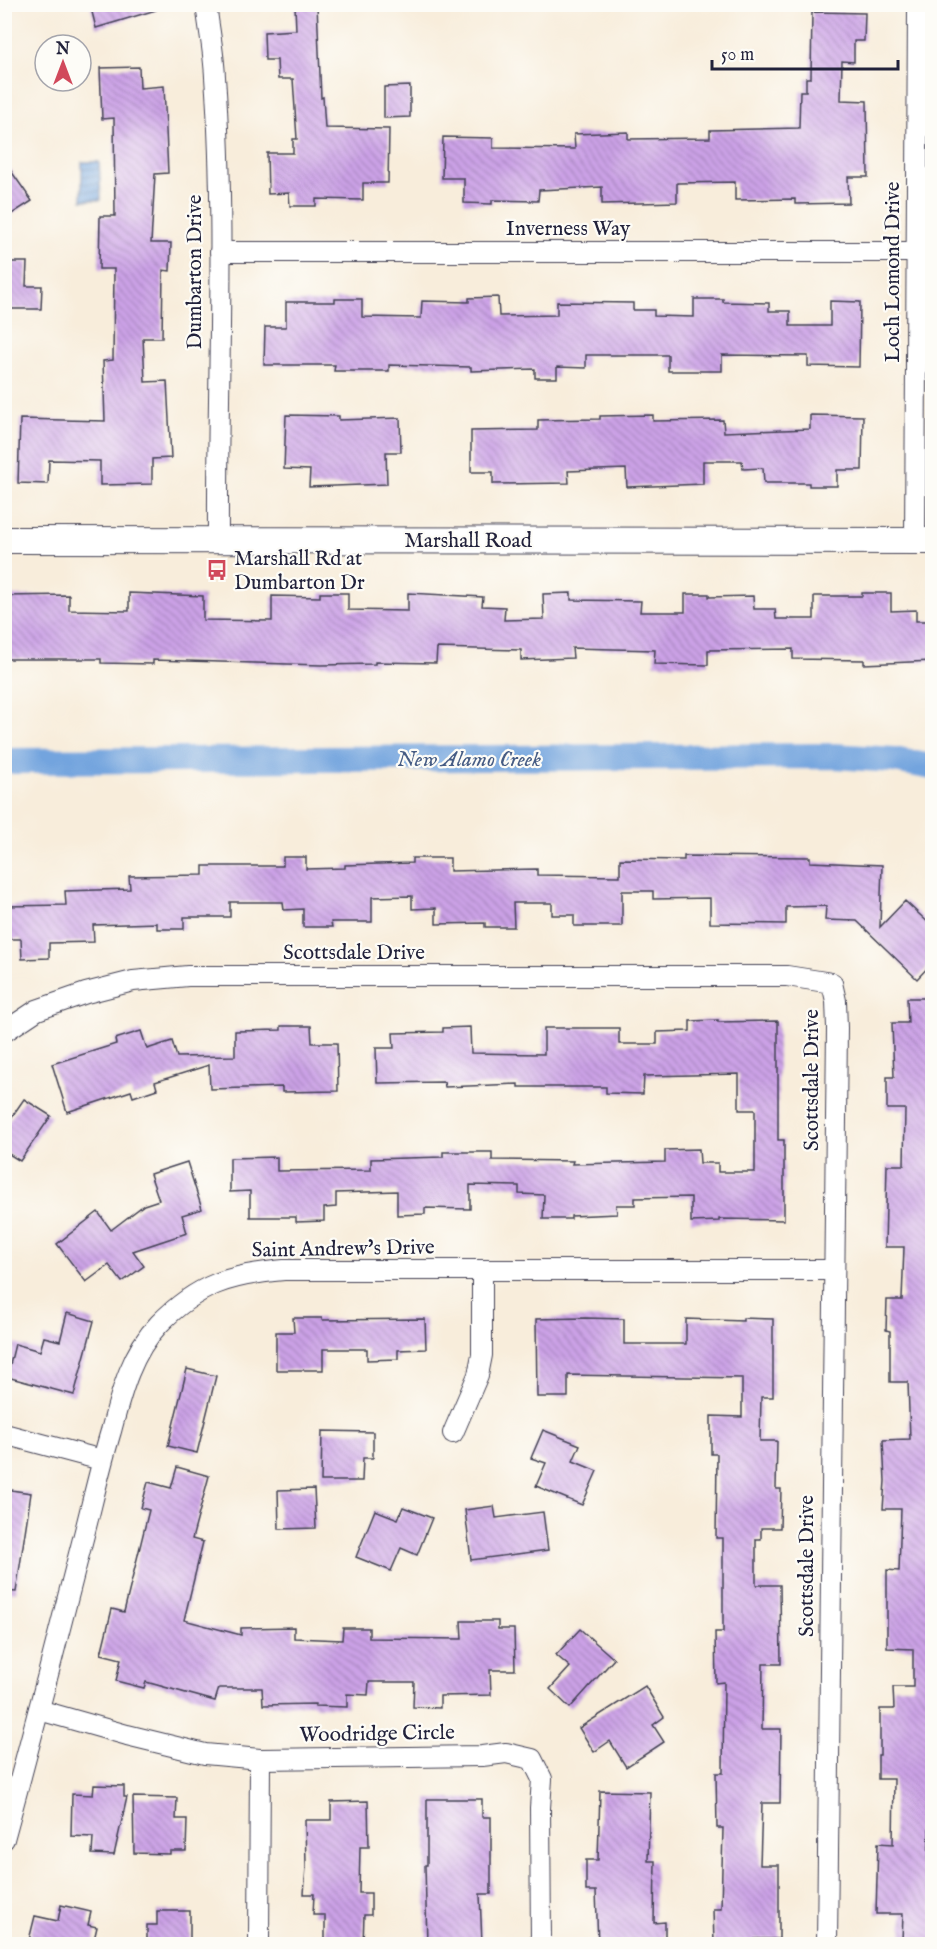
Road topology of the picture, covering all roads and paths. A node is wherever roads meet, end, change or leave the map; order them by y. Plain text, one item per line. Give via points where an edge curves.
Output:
1 (206, 4) edge
2 (918, 4) edge
3 (220, 252) junction
4 (916, 252) junction
5 (219, 539) junction
6 (4, 540) edge
7 (924, 540) edge
8 (4, 1032) edge
9 (482, 1270) junction
10 (833, 1270) junction
11 (453, 1433) dead end
12 (4, 1434) edge
13 (102, 1460) junction
14 (39, 1710) junction
15 (260, 1759) junction
16 (4, 1839) edge
17 (259, 1944) edge
18 (541, 1944) edge
19 (827, 1944) edge

1 - 3 street, Dumbarton Drive via 215,76
2 - 4 street, Loch Lomond Drive
3 - 4 street, Inverness Way
3 - 5 street, Dumbarton Drive
4 - 7 street, Loch Lomond Drive
5 - 6 street, Marshall Road
5 - 7 street, Marshall Road
8 - 10 street, Scottsdale Drive via 37,1010 86,993 133,981 188,976 787,976 832,983 837,1028
9 - 10 street, Saint Andrew's Drive
9 - 11 street via 482,1355 478,1375
9 - 13 street, Saint Andrew's Drive via 284,1270 246,1273 219,1282 192,1296 158,1325 136,1357
10 - 19 street, Scottsdale Drive
12 - 13 street
13 - 14 street, Saint Andrew's Drive
14 - 15 street, Woodridge Circle via 205,1754
14 - 16 street, Saint Andrew's Drive
15 - 17 street
15 - 18 street, Woodridge Circle via 506,1753 532,1759 542,1779

